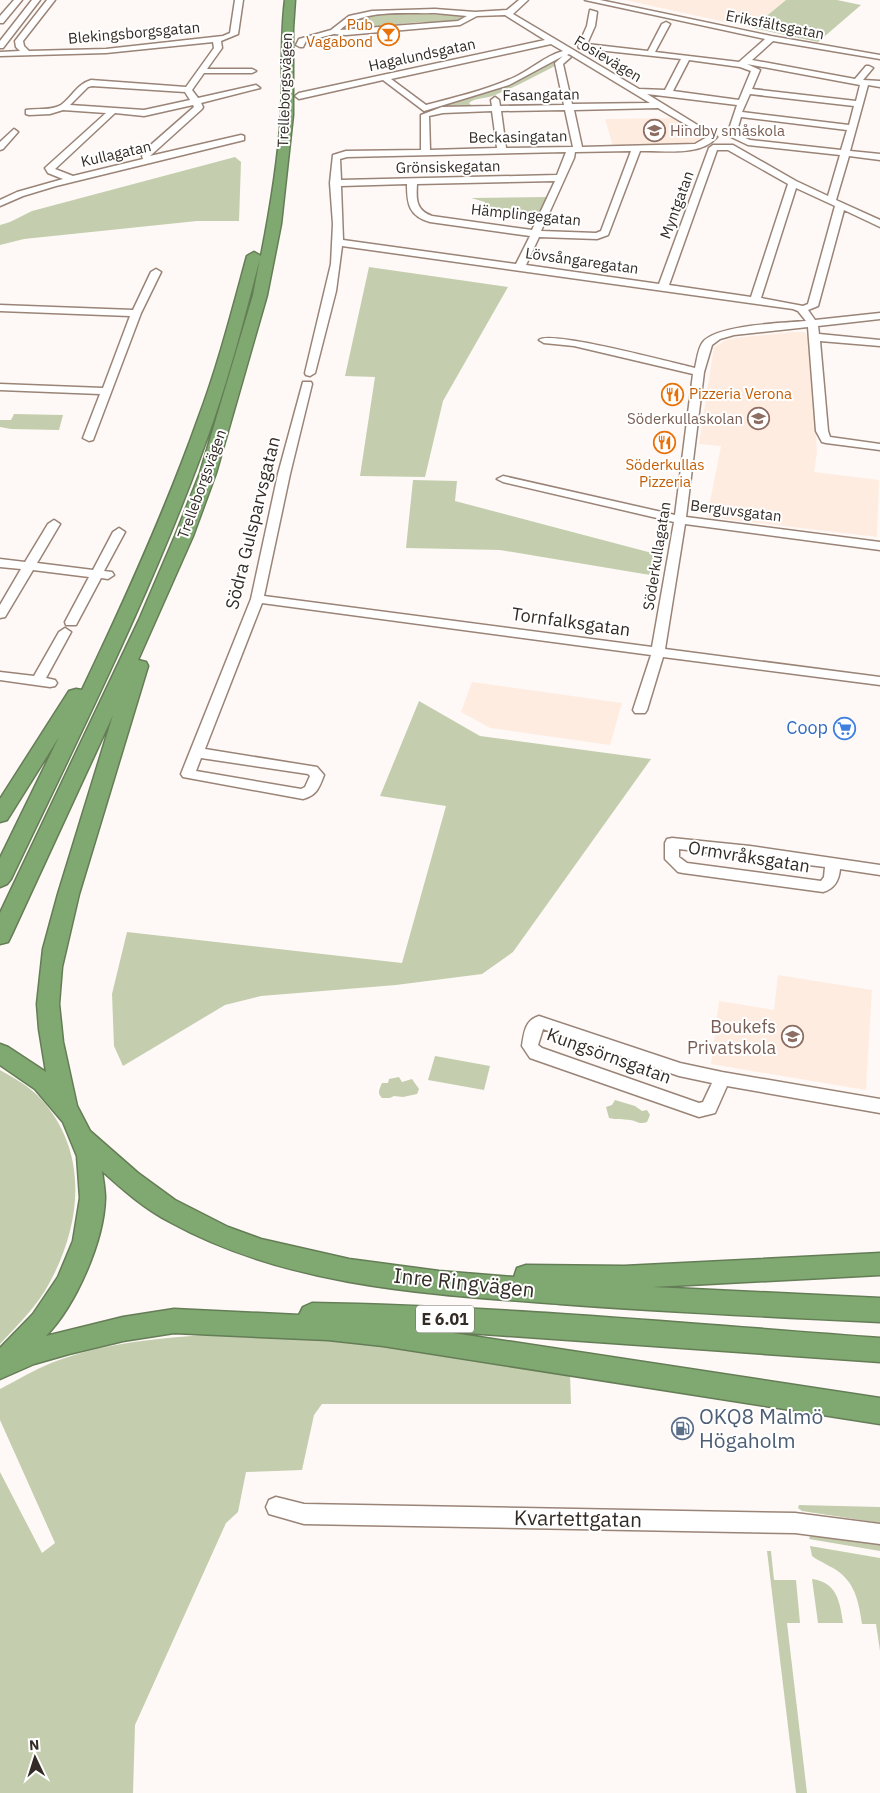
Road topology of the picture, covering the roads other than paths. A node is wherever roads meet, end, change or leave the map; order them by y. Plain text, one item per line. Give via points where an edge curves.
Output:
1 (18, 0) edge
2 (36, 0) edge
3 (51, 0) edge
4 (239, 0) edge
5 (278, 0) edge
6 (290, 0) edge
7 (524, 0) edge
8 (589, 0) edge
9 (509, 12) junction
10 (593, 12) dead end
11 (475, 14) junction
12 (0, 21) edge
13 (666, 24) dead end
14 (334, 32) junction
15 (771, 38) junction
16 (217, 40) junction
17 (552, 41) junction
18 (300, 45) dead end
19 (0, 46) edge
20 (0, 54) edge
21 (28, 54) junction
22 (567, 54) junction
23 (650, 54) junction
24 (686, 58) junction
25 (880, 59) edge
26 (743, 63) junction
27 (758, 67) junction
28 (869, 68) dead end
29 (252, 70) dead end
30 (203, 71) junction
31 (385, 78) junction
32 (861, 82) junction
33 (880, 84) edge
34 (256, 88) dead end
35 (188, 90) junction
36 (747, 91) junction
37 (636, 92) junction
38 (668, 93) junction
39 (298, 96) dead end
40 (495, 99) dead end
41 (198, 101) junction
42 (742, 103) junction
43 (860, 104) junction
44 (660, 105) junction
45 (63, 107) junction
46 (569, 108) junction
47 (496, 110) junction
48 (113, 111) junction
49 (424, 111) junction
50 (29, 112) dead end
51 (737, 114) junction
52 (851, 128) junction
53 (14, 132) dead end
54 (241, 138) dead end
55 (0, 146) edge
56 (696, 147) joint
57 (637, 148) junction
58 (575, 149) junction
59 (502, 151) junction
60 (426, 152) junction
61 (844, 153) junction
62 (340, 154) joint
63 (880, 157) edge
64 (148, 161) junction
65 (561, 178) junction
66 (72, 179) junction
67 (412, 182) junction
68 (335, 183) junction
69 (793, 183) junction
70 (0, 189) edge
71 (20, 194) junction
72 (0, 203) edge
73 (835, 204) junction
74 (880, 224) edge
75 (537, 234) junction
76 (338, 242) junction
77 (520, 268) junction
78 (156, 272) dead end
79 (663, 287) junction
80 (756, 300) junction
81 (3, 308) edge
82 (802, 309) junction
83 (136, 313) junction
84 (880, 316) edge
85 (0, 318) edge
86 (813, 324) junction
87 (815, 337) junction
88 (544, 340) dead end
89 (880, 343) edge
90 (699, 372) junction
91 (0, 387) edge
92 (106, 391) junction
93 (89, 438) dead end
94 (880, 447) edge
95 (503, 479) dead end
96 (680, 520) junction
97 (54, 524) dead end
98 (119, 532) dead end
99 (880, 546) edge
100 (0, 563) edge
101 (29, 567) junction
102 (102, 575) junction
103 (257, 599) junction
104 (1, 614) edge
105 (148, 620) junction
106 (658, 652) junction
107 (109, 654) junction
108 (0, 676) edge
109 (880, 681) edge
110 (640, 710) dead end
111 (198, 753) junction
112 (0, 816) edge
113 (832, 863) junction
114 (880, 870) edge
115 (0, 880) edge
116 (0, 936) edge
117 (0, 1053) edge
118 (722, 1079) junction
119 (880, 1106) edge
120 (75, 1121) junction
121 (243, 1243) junction
122 (880, 1264) edge
123 (880, 1310) edge
124 (174, 1321) junction
125 (880, 1350) edge
126 (0, 1366) edge
127 (0, 1381) edge
128 (880, 1411) edge
129 (276, 1507) dead end
130 (880, 1534) edge

1 - 12 street
2 - 19 street
3 - 21 street via 19,41 20,48
4 - 16 street, Blekingsborgsgatan via 234,34
5 - 107 highway, Trelleborgsvägen via 271,158 263,213 243,300 194,454 150,564
6 - 105 highway, Trelleborgsvägen via 284,155 260,295 208,473
7 - 9 street
8 - 15 street, Eriksfältsgatan
9 - 11 street
9 - 17 street, Fosievägen
10 - 23 street via 582,46
11 - 14 street via 460,23
11 - 14 street via 435,11 372,13 352,18
13 - 23 street
14 - 18 street via 303,39
15 - 25 street, Eriksfältsgatan
15 - 26 street
16 - 21 street, Blekingsborgsgatan via 106,51
16 - 30 street via 218,48
17 - 22 street, Fosievägen
17 - 31 street, Hagalundsgatan
20 - 21 street, Blekingsborgsgatan
22 - 37 street, Fosievägen
22 - 46 street via 559,63
22 - 49 street via 557,55 496,88
23 - 24 street
24 - 26 street
24 - 38 street
26 - 27 street
27 - 32 street
27 - 36 street
28 - 32 street
29 - 30 street
30 - 35 street
31 - 39 street, Hagalundsgatan
31 - 49 street
32 - 33 street
32 - 43 street
34 - 41 street
35 - 41 street
35 - 45 street via 91,83
36 - 42 street
36 - 43 street
37 - 38 street
37 - 44 street, Fosievägen
38 - 42 street
40 - 47 street
41 - 48 street via 144,113
41 - 64 street via 199,107 148,152
42 - 51 street
43 - 52 street
44 - 46 street, Fasangatan
44 - 56 street, Fosievägen via 713,137
45 - 48 street
45 - 50 street
46 - 47 street, Fasangatan
46 - 58 street
47 - 49 street, Fasangatan
47 - 59 street
48 - 66 street via 50,168
49 - 60 street
51 - 52 street
51 - 61 street via 731,135 748,142
52 - 61 street
53 - 55 street
54 - 64 street, Kullagatan
56 - 57 street, Beckasingatan
57 - 58 street, Beckasingatan
57 - 75 street, Hämplingegatan via 605,232 583,237
58 - 59 street, Beckasingatan
58 - 65 street
59 - 60 street, Beckasingatan
60 - 62 street, Beckasingatan
61 - 63 street
61 - 73 street
62 - 68 street, Södra Gulsparvsgatan via 336,157
64 - 66 street, Kullagatan
65 - 67 street, Grönsiskegatan
65 - 75 street
66 - 71 street, Kullagatan
67 - 68 street, Grönsiskegatan
67 - 75 street, Hämplingegatan via 412,198 418,216
68 - 76 street, Södra Gulsparvsgatan
69 - 73 street
69 - 79 street, Myntgatan via 730,147 714,148
69 - 80 street
70 - 71 street
71 - 72 street, Kullagatan
73 - 74 street
73 - 82 street via 813,306
75 - 77 street
76 - 77 street, Lövsångaregatan
76 - 103 street, Södra Gulsparvsgatan via 336,265
77 - 79 street, Lövsångaregatan
78 - 83 street
79 - 80 street, Lövsångaregatan
80 - 82 street, Lövsångaregatan
81 - 83 street
81 - 85 street
82 - 86 street
83 - 92 street
84 - 86 street, Söderkullagatan
86 - 87 street
86 - 90 street, Söderkullagatan via 733,332 716,337 707,344
87 - 89 street
87 - 94 street via 822,431 826,440
88 - 90 street via 558,340
90 - 96 street, Söderkullagatan
91 - 92 street
92 - 93 street
95 - 96 street, Berguvsgatan
96 - 99 street, Berguvsgatan
96 - 106 street, Söderkullagatan
97 - 101 street
98 - 102 street
100 - 101 street
101 - 102 street
101 - 104 street
102 - 108 street via 68,627 44,682
103 - 106 street, Tornfalksgatan
103 - 111 street, Södra Gulsparvsgatan
105 - 116 highway, Trelleborgsvägen
105 - 120 highway via 141,659 67,900 50,973 48,1003 57,1072
106 - 109 street, Tornfalksgatan
106 - 110 street, Söderkullagatan
107 - 112 highway via 73,700
107 - 115 highway, Trelleborgsvägen
111 - 111 street, Södra Gulsparvsgatan via 312,770 317,776 311,790 304,794 188,774
113 - 113 street, Ormvråksgatan via 832,877 823,887 683,868 672,859 672,843
113 - 114 street, Ormvråksgatan
117 - 120 highway, Inre Ringvägen via 36,1074
118 - 118 street, Kungsörnsgatan via 679,1069 549,1024 539,1022 533,1028 530,1046 536,1053 699,1110 709,1108
118 - 119 street, Kungsörnsgatan
120 - 121 highway, Inre Ringvägen / E 6.01 via 119,1172 161,1205
120 - 126 highway via 90,1161 93,1183 90,1223 81,1256 55,1304 32,1334
121 - 122 highway via 322,1260 370,1266 530,1276 624,1277
121 - 123 highway, Inre Ringvägen / E 6.01 via 313,1263 451,1284 618,1297
124 - 125 highway, Inre Ringvägen / E 6.01 via 257,1316 385,1316
124 - 126 highway via 69,1342 29,1353
124 - 127 highway, E 6.01 via 52,1357
124 - 128 highway via 328,1328 383,1334
129 - 130 street, Kvartettgatan via 304,1514 795,1523

